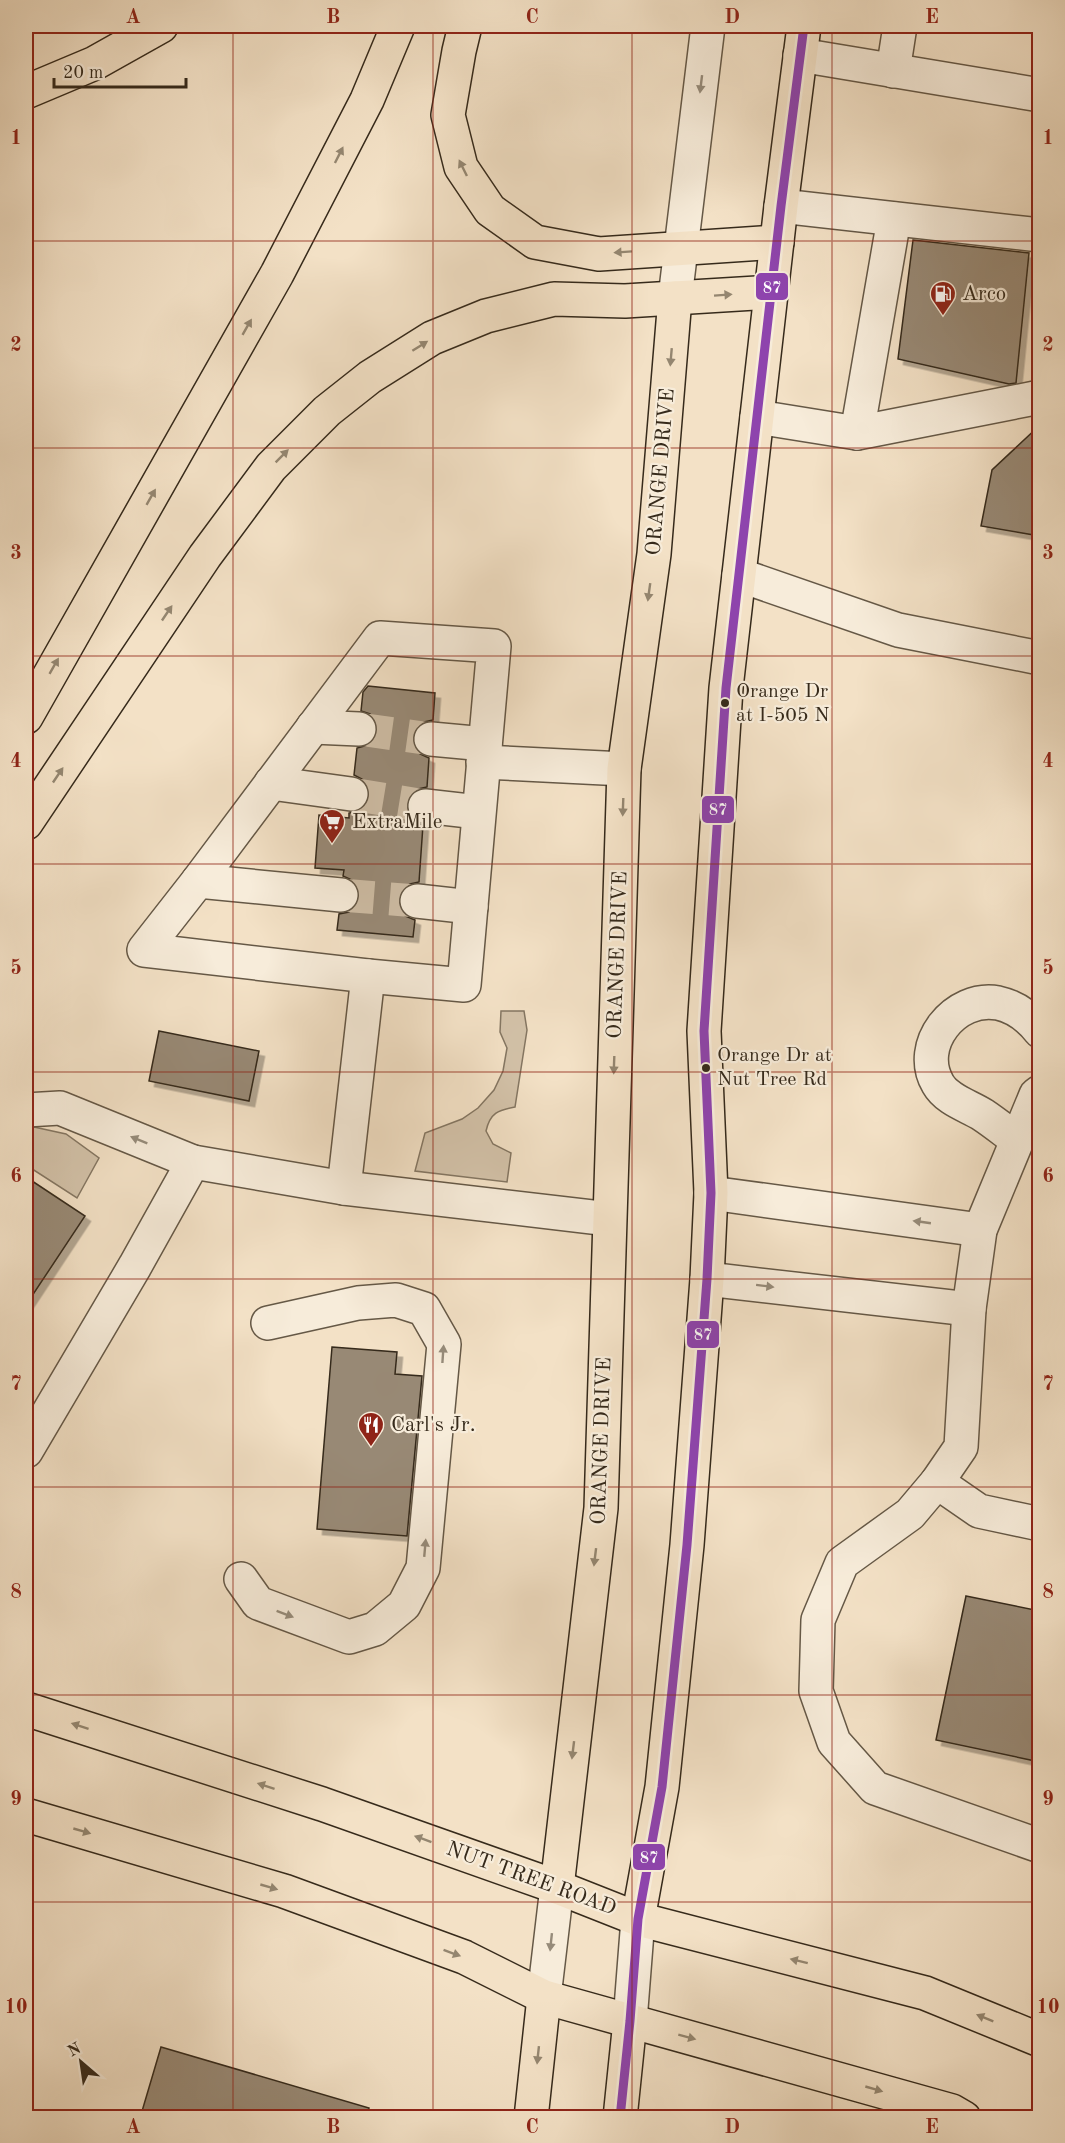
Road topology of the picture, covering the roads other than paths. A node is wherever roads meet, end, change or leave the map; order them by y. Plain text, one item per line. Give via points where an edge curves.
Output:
1 (161, 26) edge
2 (398, 26) edge
3 (465, 26) edge
4 (708, 26) edge
5 (900, 26) edge
6 (802, 40) edge
7 (893, 71) junction
8 (26, 92) edge
9 (1040, 95) edge
10 (780, 206) junction
11 (894, 219) junction
12 (1040, 235) edge
13 (777, 242) junction
14 (682, 248) junction
15 (771, 292) junction
16 (675, 298) junction
17 (1040, 397) edge
18 (757, 417) junction
19 (857, 433) junction
20 (739, 575) junction
21 (1040, 658) edge
22 (26, 717) edge
23 (313, 727) junction
24 (359, 729) tunnel mouth
25 (431, 739) tunnel mouth
26 (484, 753) junction
27 (624, 769) junction
28 (271, 783) junction
29 (351, 794) tunnel mouth
30 (425, 806) tunnel mouth
31 (478, 812) junction
32 (26, 823) edge
33 (198, 881) junction
34 (341, 895) tunnel mouth
35 (417, 901) tunnel mouth
36 (471, 907) junction
37 (368, 976) junction
38 (1040, 1031) edge
39 (1040, 1092) edge
40 (26, 1110) edge
41 (1017, 1140) junction
42 (193, 1162) junction
43 (344, 1188) junction
44 (711, 1193) junction
45 (609, 1219) junction
46 (980, 1230) junction
47 (707, 1279) junction
48 (969, 1309) junction
49 (268, 1323) dead end
50 (26, 1451) edge
51 (937, 1482) junction
52 (1040, 1524) edge
53 (241, 1580) dead end
54 (26, 1709) edge
55 (26, 1815) edge
56 (1040, 1846) edge
57 (557, 1887) junction
58 (638, 1919) junction
59 (544, 1997) junction
60 (630, 2021) junction
61 (1040, 2040) edge
62 (531, 2118) edge
63 (620, 2118) edge
64 (964, 2118) edge

1 - 8 main road via 95,63
22 -> 2 main road via 277,274 367,100
14 -> 3 main road via 599,254 535,242 490,210 460,167 448,115
4 -> 14 street, ORANGE DRIVE
5 - 7 street
6 - 7 street
6 - 10 main road
7 - 9 street
10 - 11 street
10 - 13 main road
11 - 12 street
11 - 19 street
13 - 14 main road
13 - 15 main road
14 - 16 street, ORANGE DRIVE
16 -> 15 main road
15 - 18 main road
16 -> 27 main road, ORANGE DRIVE via 654,554
32 -> 16 main road via 205,556 271,467 327,411 370,377 432,338 486,316 554,299
17 - 19 street
18 - 19 street
18 - 20 main road
20 - 21 street via 898,630
20 - 44 main road via 726,688 704,1031
23 - 24 street
23 - 26 street via 380,638 494,646
23 - 28 street
25 - 26 street
26 - 27 street
26 - 31 street
27 -> 45 main road, ORANGE DRIVE
28 - 29 street
28 - 33 street
30 - 31 street
31 - 36 street
33 - 34 street
33 - 37 street via 144,950
35 - 36 street
36 - 37 street via 464,985
37 - 43 street
38 - 41 street via 1014,1008 981,1003 946,1021 934,1038 930,1064 938,1085
39 - 41 street
42 -> 40 street via 60,1108
41 - 46 street
42 - 43 street
42 - 50 street
43 - 45 street
46 -> 44 street
44 - 47 main road
45 -> 57 main road, ORANGE DRIVE via 601,1508
46 - 48 street
47 -> 48 street
47 - 58 main road via 687,1545 662,1787
48 - 51 street via 961,1447
53 -> 49 street via 258,1603 349,1637 375,1629 404,1605 423,1568 444,1344 424,1309 396,1300 358,1303
51 - 52 street via 979,1510
51 - 56 street via 910,1514 842,1563 818,1620 816,1691 834,1742 875,1788
57 -> 54 main road, NUT TREE ROAD via 322,1804
55 -> 59 main road via 284,1891 464,1957
57 - 58 main road, NUT TREE ROAD
57 -> 59 street
58 - 60 street
61 -> 58 main road, NUT TREE ROAD via 925,1993
59 - 60 main road
59 -> 62 main road
60 - 63 main road
60 -> 64 main road via 952,2111

